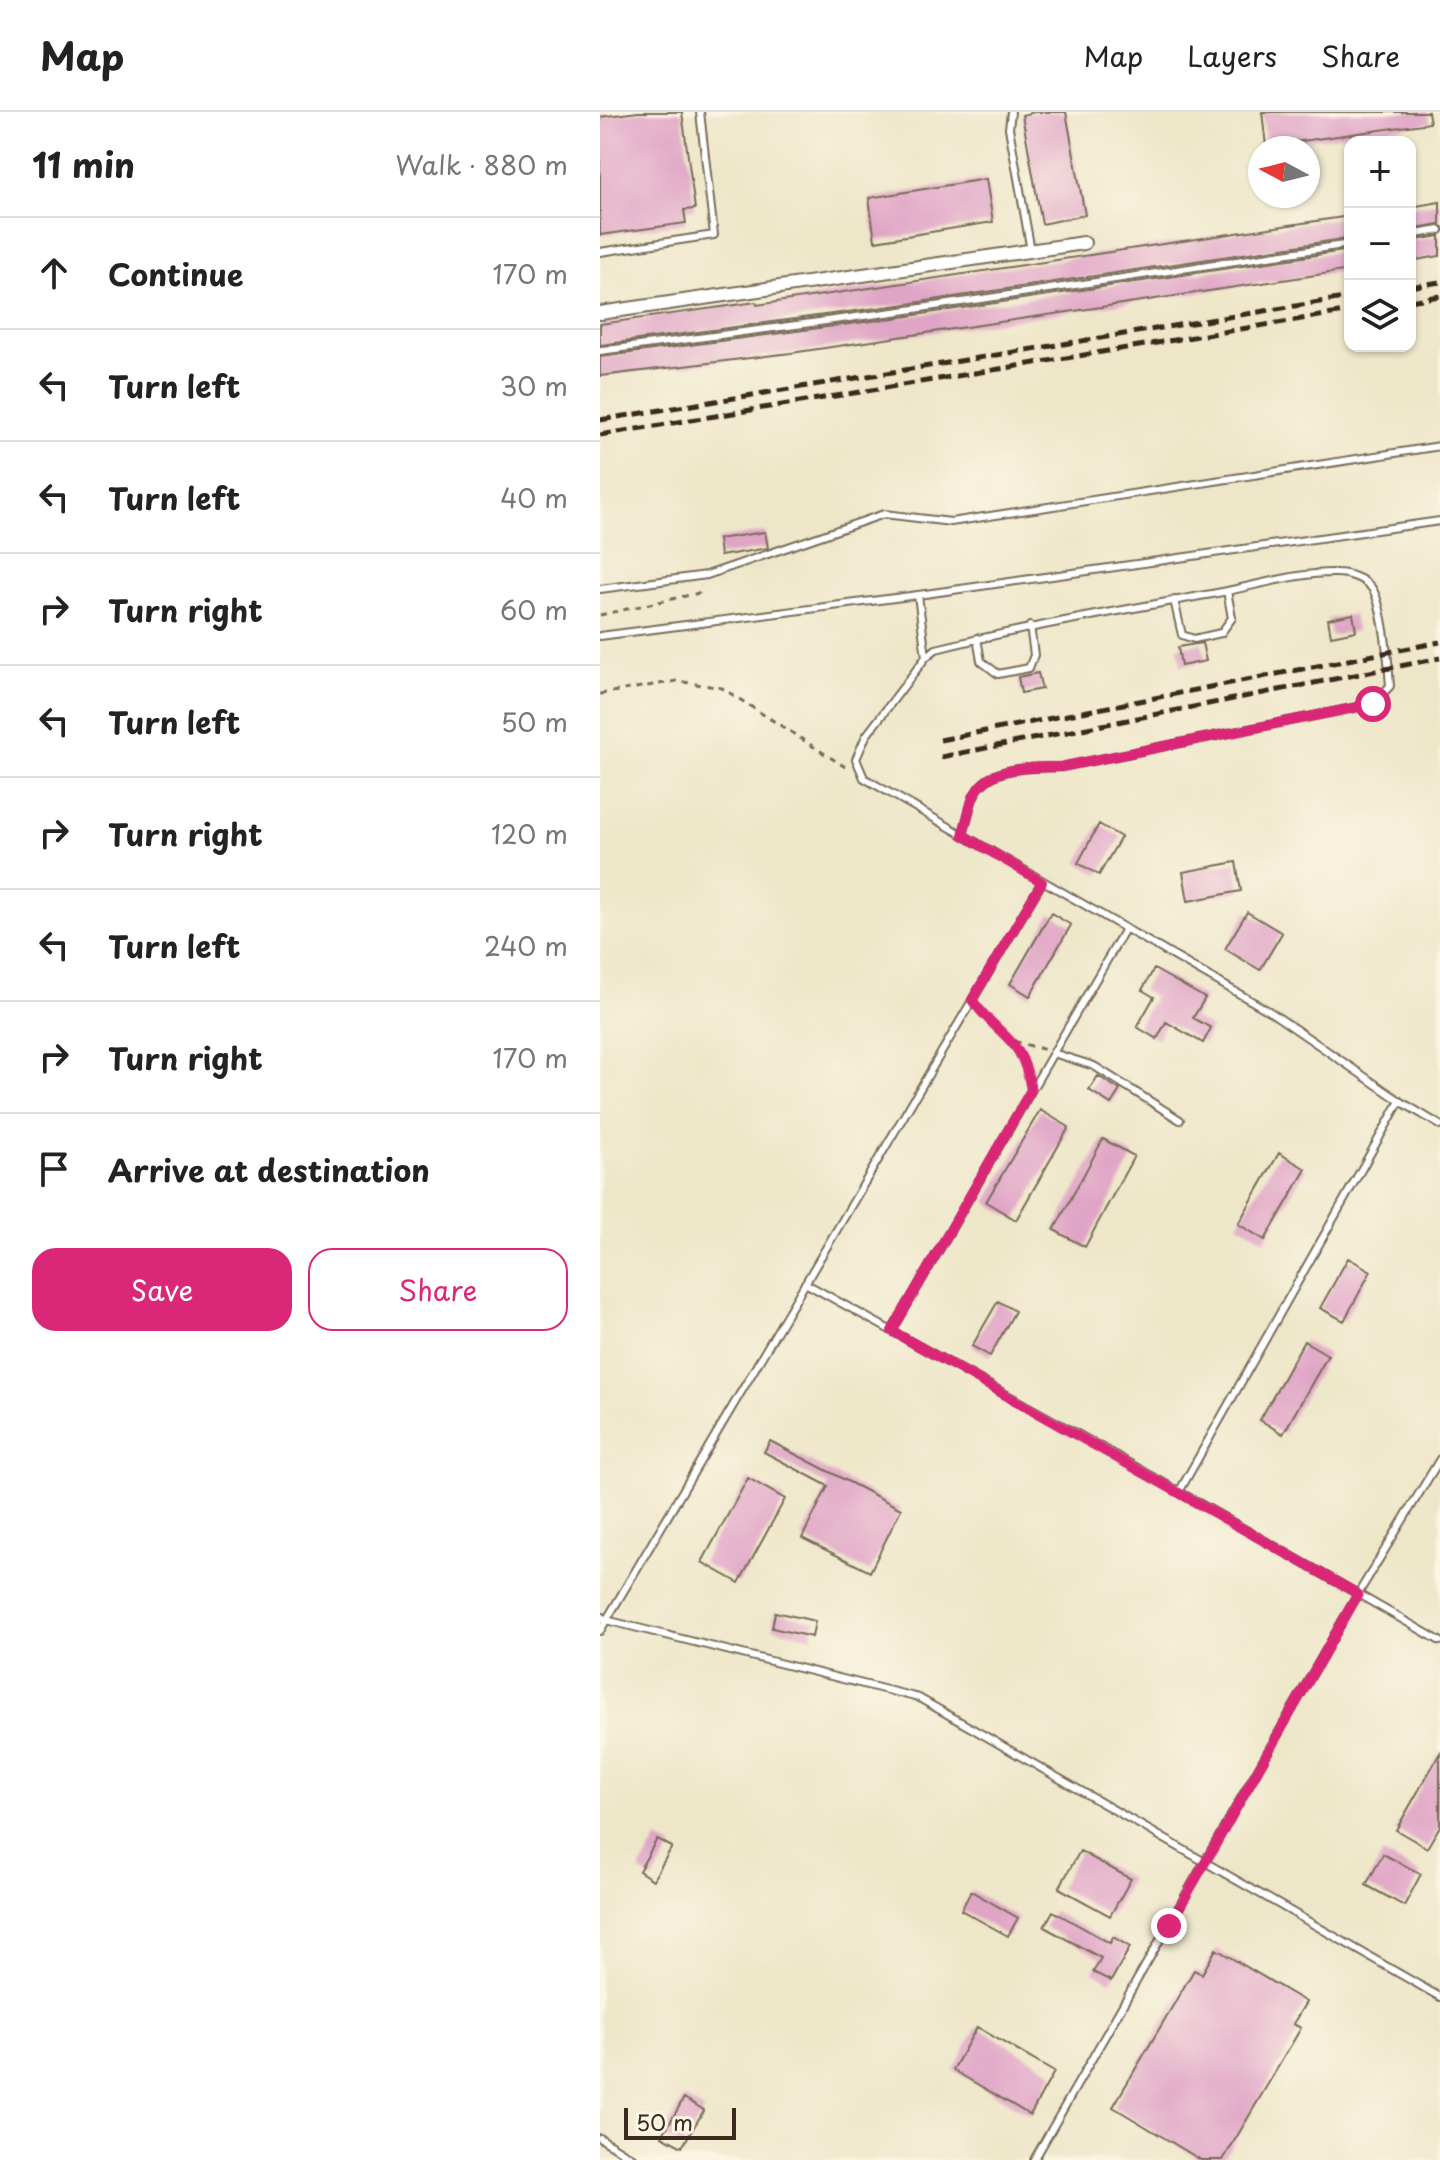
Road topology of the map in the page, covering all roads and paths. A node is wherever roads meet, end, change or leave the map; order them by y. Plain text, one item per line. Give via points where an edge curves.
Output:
1 (700, 112) edge
2 (1011, 112) edge
3 (1440, 230) edge
4 (1416, 234) edge
5 (1084, 243) dead end
6 (1344, 245) edge
7 (1031, 251) junction
8 (600, 252) edge
9 (600, 313) edge
10 (600, 351) edge
11 (1440, 446) edge
12 (1440, 521) edge
13 (707, 575) junction
14 (600, 589) edge
15 (1227, 591) junction
16 (918, 595) junction
17 (1174, 600) junction
18 (600, 615) edge
19 (1030, 626) junction
20 (600, 636) edge
21 (977, 638) junction
22 (926, 657) junction
23 (600, 694) edge
24 (864, 778) junction
25 (963, 835) junction
26 (1042, 882) junction
27 (1125, 929) junction
28 (972, 1000) junction
29 (1013, 1041) junction
30 (1053, 1053) junction
31 (1031, 1090) junction
32 (1400, 1101) junction
33 (1180, 1120) dead end
34 (1440, 1125) edge
35 (805, 1283) junction
36 (892, 1331) junction
37 (1440, 1459) edge
38 (1179, 1492) junction
39 (1358, 1594) junction
40 (603, 1618) edge
41 (600, 1631) edge
42 (1440, 1641) edge
43 (1206, 1861) junction
44 (1440, 1997) edge
45 (600, 2138) edge
46 (636, 2160) edge
47 (1034, 2160) edge

1 - 8 lane via 714,235
2 - 7 lane via 1009,128
3 - 4 lane
5 - 7 street
6 - 10 lane
7 - 9 street
11 - 13 lane via 951,522 884,514
12 - 16 lane
13 - 14 lane
13 - 18 path via 699,593
15 - 17 lane
15 - 17 lane via 1232,618 1221,633 1194,639 1182,635
15 - 25 lane via 1288,578 1339,573 1358,578 1373,588 1390,686 1373,704 1061,767 1000,772 974,794
16 - 20 lane
16 - 22 lane
17 - 19 lane
19 - 21 lane
19 - 21 lane via 1034,655 1029,668 998,674 981,661
21 - 22 lane via 936,649
22 - 24 lane via 866,736 856,759
23 - 24 path via 677,681 722,688
24 - 25 lane
25 - 26 lane
26 - 27 lane
26 - 28 lane
27 - 30 lane
27 - 32 lane via 1269,1011
28 - 29 path
28 - 35 lane
29 - 30 path
29 - 31 path
30 - 31 lane
30 - 33 lane via 1094,1066
31 - 36 lane
32 - 34 lane
32 - 38 lane
35 - 36 lane
35 - 40 lane
36 - 38 lane
37 - 39 lane
38 - 39 lane
39 - 42 lane
39 - 43 lane
40 - 41 lane
40 - 43 lane via 919,1698
43 - 44 lane
43 - 47 lane
45 - 46 lane

